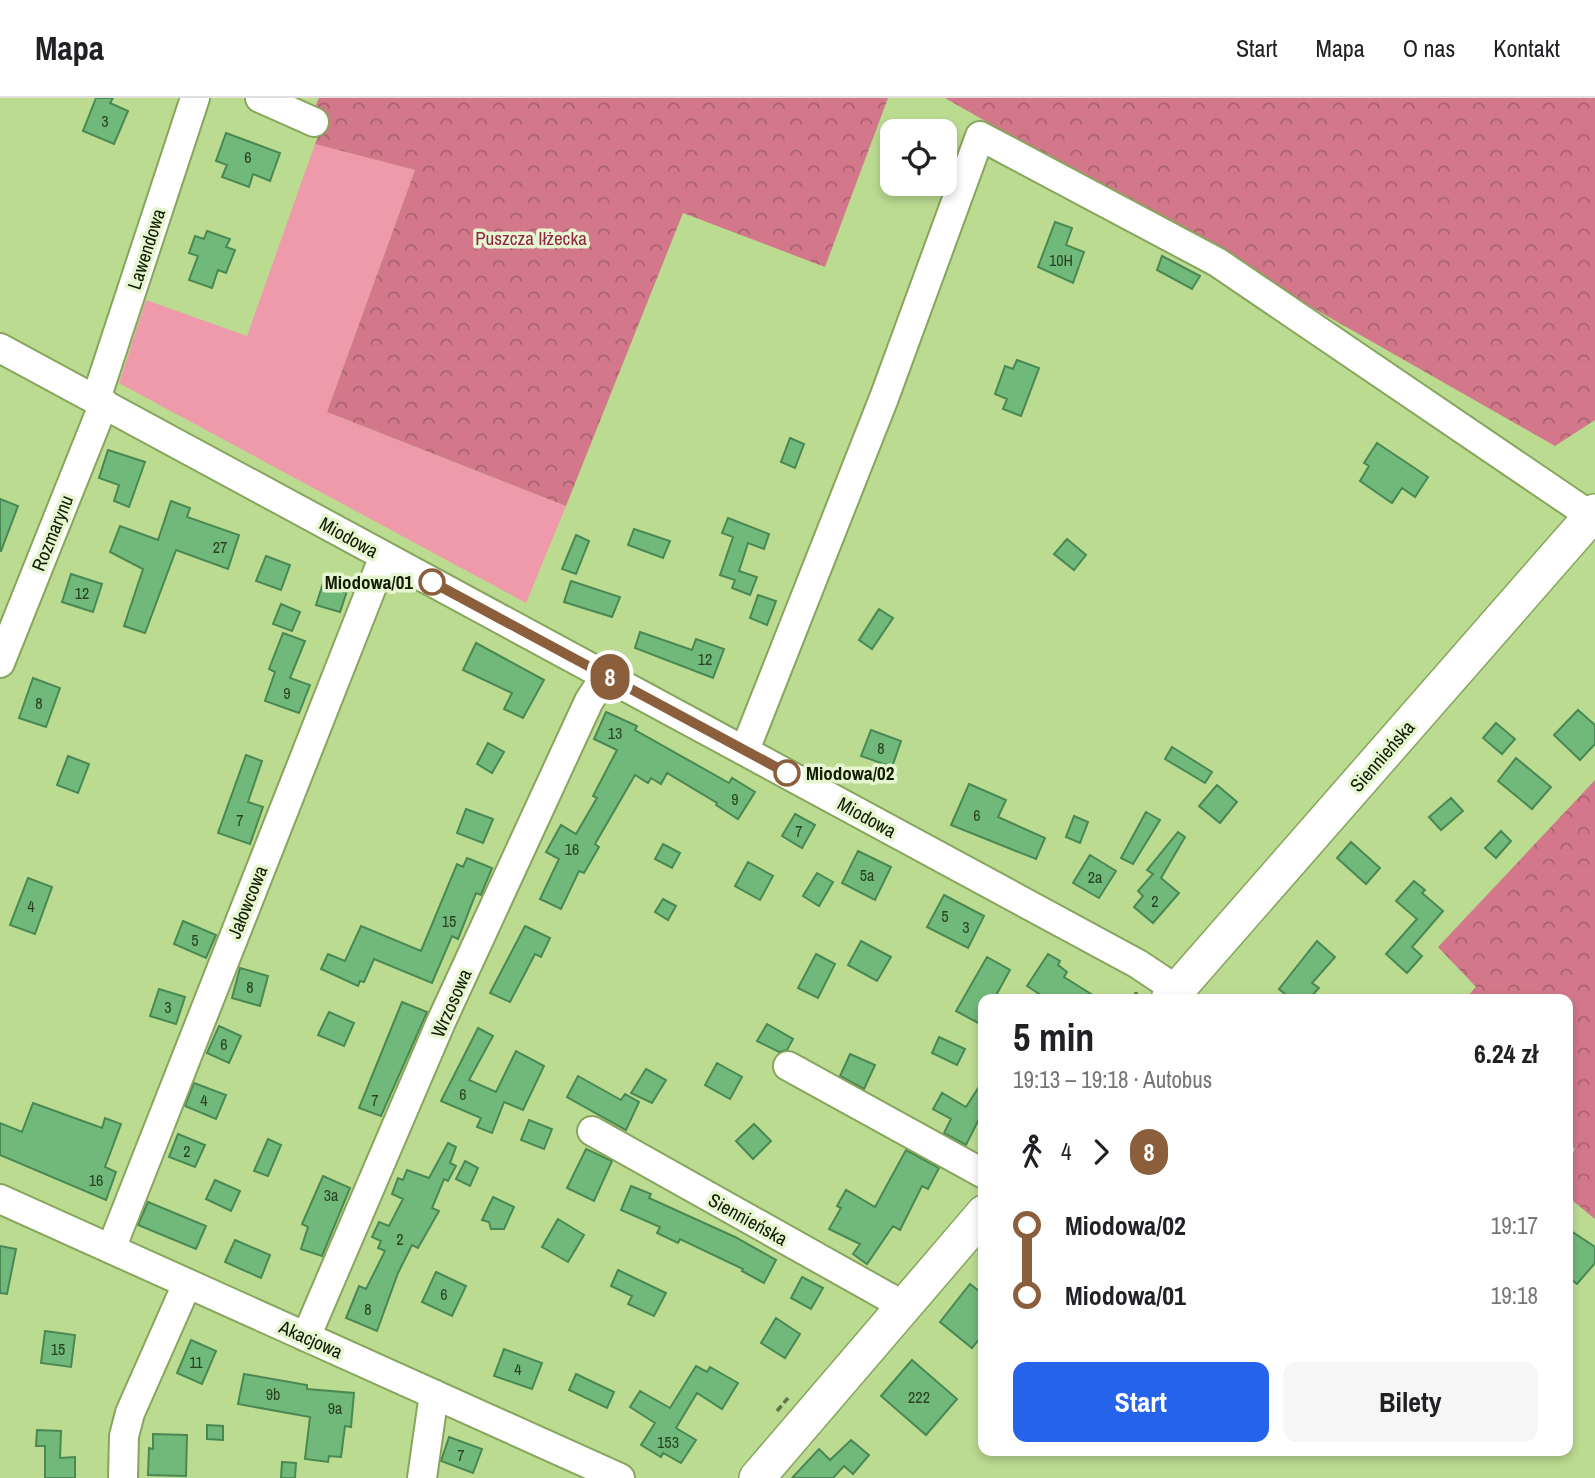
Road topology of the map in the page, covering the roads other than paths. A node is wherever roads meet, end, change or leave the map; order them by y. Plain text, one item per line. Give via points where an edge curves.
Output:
1 (195, 98) edge
2 (260, 98) edge
3 (314, 122) dead end
4 (0, 348) edge
5 (100, 401) junction
6 (1593, 514) edge
7 (384, 556) junction
8 (0, 663) edge
9 (606, 675) junction
10 (745, 750) junction
11 (1172, 994) edge
12 (1174, 994) edge
13 (788, 1066) dead end
14 (592, 1131) dead end
15 (978, 1171) edge
16 (0, 1199) edge
17 (978, 1220) edge
18 (111, 1249) junction
19 (187, 1284) junction
20 (904, 1306) junction
21 (306, 1337) junction
22 (434, 1394) junction
23 (123, 1478) edge
24 (422, 1478) edge
25 (620, 1478) edge
26 (757, 1478) edge

1 - 5 street, Lawendowa
2 - 3 street
4 - 5 street, Miodowa
5 - 7 street, Miodowa
5 - 8 street, Rozmarynu
6 - 10 street via 1217,261 980,136 884,398
6 - 12 main road, Siennieńska
7 - 9 street, Miodowa
7 - 18 street, Jałowcowa
9 - 10 street, Miodowa
9 - 21 street, Wrzosowa via 589,701 442,1022
10 - 11 street, Miodowa via 1138,964
13 - 15 street
14 - 20 street, Siennieńska
16 - 18 street, Akacjowa
17 - 20 main road
18 - 19 street, Akacjowa
19 - 21 street, Akacjowa
19 - 23 street via 130,1413 124,1436
20 - 26 main road
21 - 22 street, Akacjowa
22 - 24 street
22 - 25 street, Akacjowa

